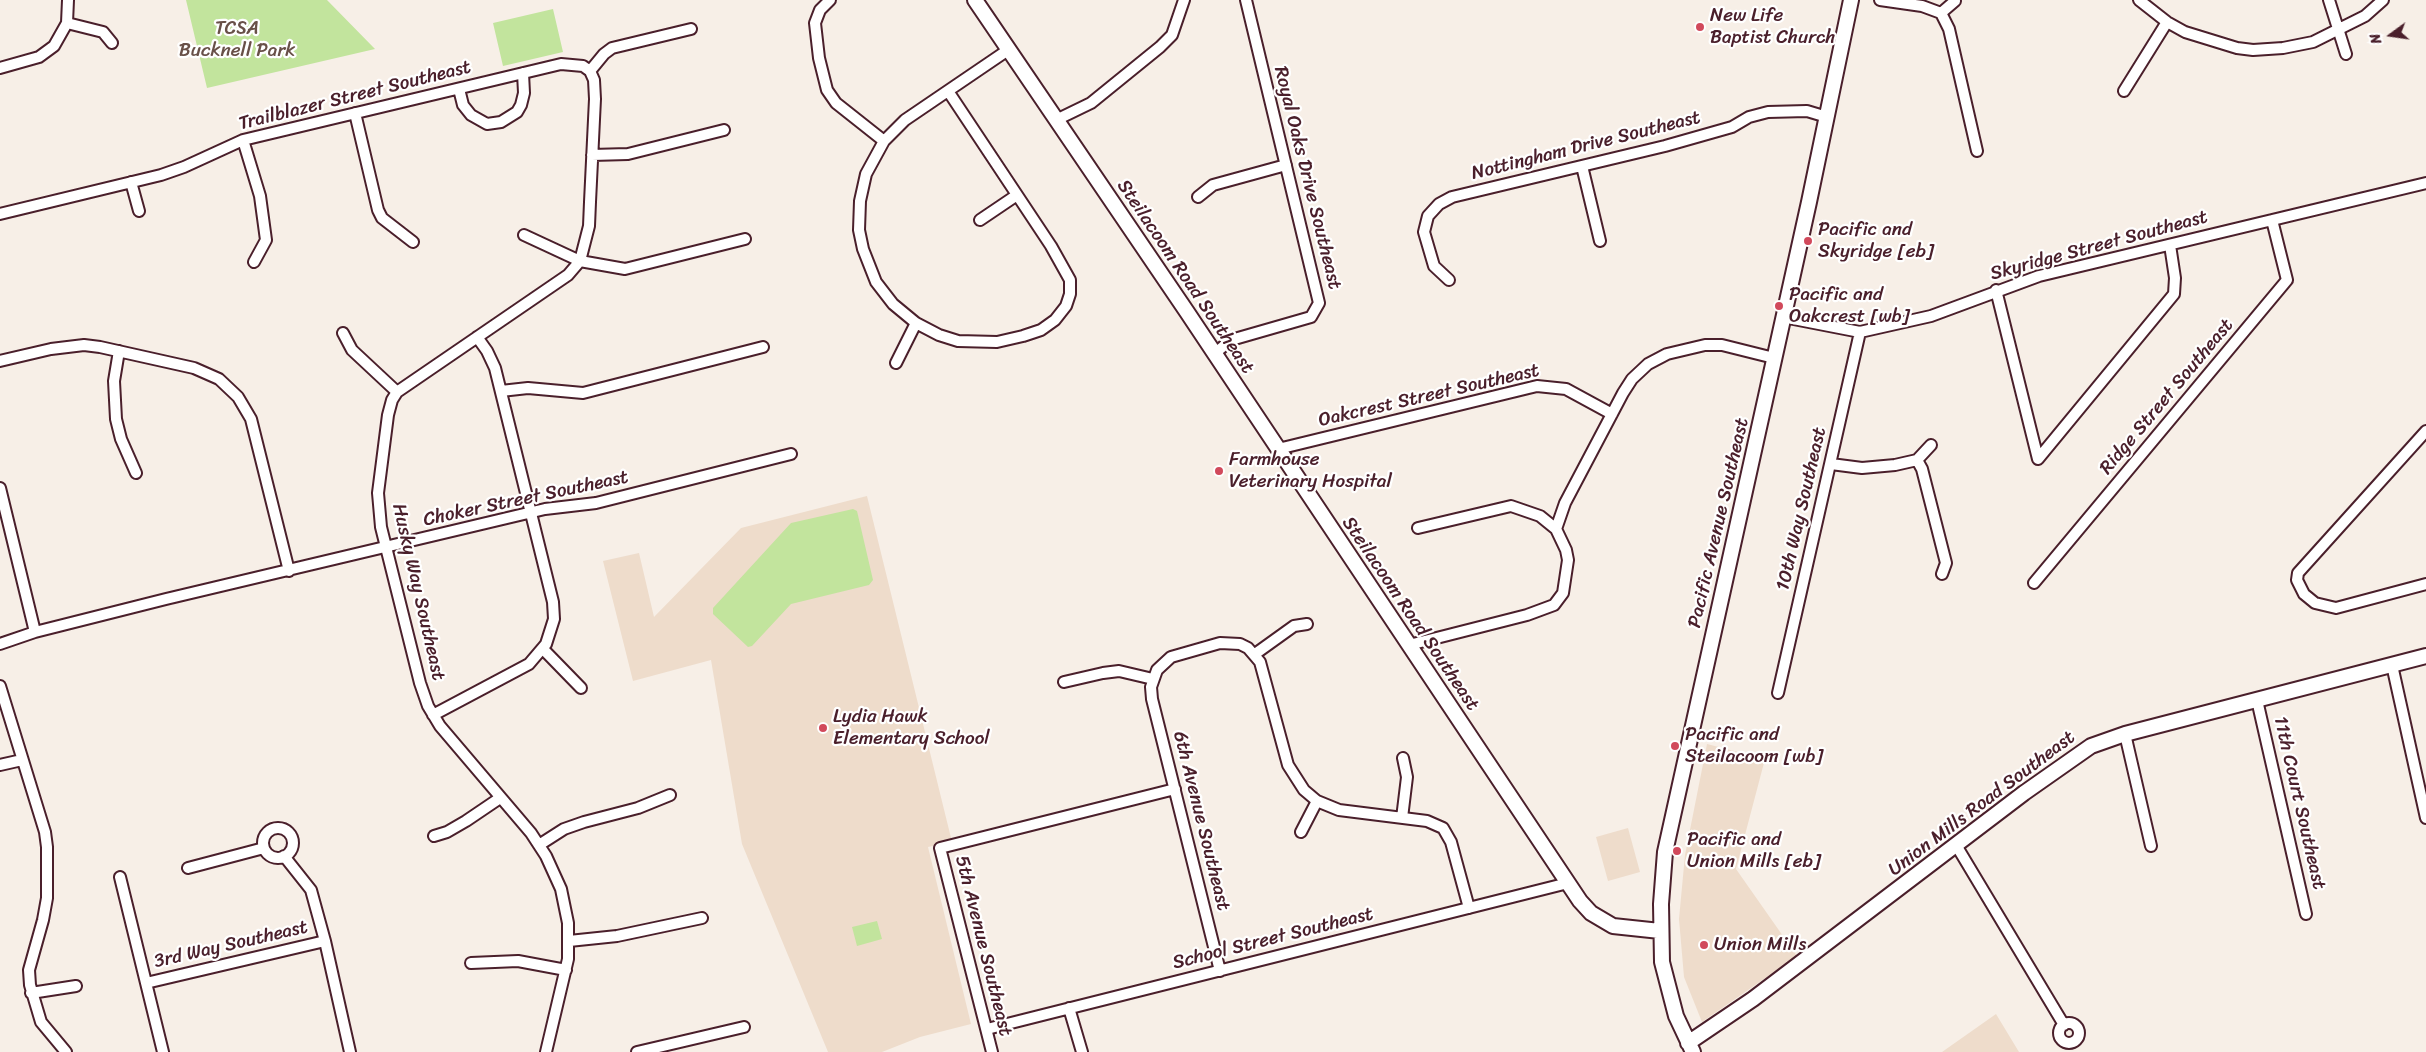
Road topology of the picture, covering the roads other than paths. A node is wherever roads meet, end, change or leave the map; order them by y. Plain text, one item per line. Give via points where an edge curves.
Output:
1 (68, 0) edge
2 (830, 0) edge
3 (975, 0) edge
4 (1184, 0) edge
5 (1246, 0) edge
6 (1851, 0) edge
7 (1880, 0) edge
8 (2139, 0) edge
9 (2328, 0) edge
10 (2383, 0) edge
11 (1954, 1) edge
12 (1940, 13) junction
13 (2167, 22) junction
14 (67, 23) junction
15 (691, 29) dead end
16 (2338, 30) junction
17 (112, 43) dead end
18 (1008, 50) junction
19 (2346, 54) dead end
20 (0, 68) edge
21 (590, 71) junction
22 (523, 74) junction
23 (459, 89) junction
24 (948, 91) junction
25 (2124, 91) dead end
26 (355, 113) junction
27 (1827, 117) junction
28 (1056, 120) junction
29 (724, 130) dead end
30 (244, 140) junction
31 (884, 141) junction
32 (1977, 152) dead end
33 (592, 155) junction
34 (1286, 165) junction
35 (1582, 166) junction
36 (131, 182) junction
37 (2426, 184) edge
38 (1017, 195) junction
39 (1198, 197) dead end
40 (139, 211) dead end
41 (0, 214) edge
42 (980, 220) dead end
43 (2272, 220) junction
44 (524, 235) dead end
45 (744, 239) dead end
46 (1600, 241) dead end
47 (413, 242) dead end
48 (2170, 245) junction
49 (580, 261) junction
50 (254, 262) dead end
51 (1449, 280) dead end
52 (1996, 290) junction
53 (1783, 317) junction
54 (916, 324) junction
55 (1860, 332) junction
56 (343, 333) dead end
57 (477, 337) junction
58 (763, 347) dead end
59 (119, 351) junction
60 (1214, 354) junction
61 (1774, 358) junction
62 (0, 361) edge
63 (896, 363) dead end
64 (501, 391) junction
65 (397, 392) junction
66 (1612, 414) junction
67 (2426, 432) edge
68 (1931, 445) dead end
69 (1278, 449) junction
70 (791, 454) dead end
71 (1917, 460) junction
72 (1831, 464) junction
73 (136, 473) dead end
74 (0, 488) edge
75 (531, 512) junction
76 (1418, 528) dead end
77 (1556, 529) junction
78 (386, 548) junction
79 (289, 571) junction
80 (1942, 574) dead end
81 (2034, 583) dead end
82 (2426, 584) edge
83 (1307, 624) dead end
84 (35, 632) junction
85 (0, 644) edge
86 (1409, 645) junction
87 (543, 649) junction
88 (1255, 654) junction
89 (2426, 656) edge
90 (2392, 665) junction
91 (1153, 679) junction
92 (1064, 682) dead end
93 (0, 686) edge
94 (580, 688) dead end
95 (1778, 693) dead end
96 (2257, 700) junction
97 (433, 715) junction
98 (2125, 734) junction
99 (1403, 758) dead end
100 (22, 760) junction
101 (0, 765) edge
102 (1175, 789) junction
103 (670, 795) dead end
104 (500, 798) junction
105 (1317, 801) junction
106 (1402, 818) junction
107 (2426, 818) edge
108 (1301, 832) dead end
109 (434, 836) dead end
110 (539, 845) junction
111 (1956, 846) junction
112 (2151, 846) dead end
113 (264, 848) junction
114 (284, 856) junction
115 (188, 868) dead end
116 (120, 877) dead end
117 (1568, 883) junction
118 (1469, 908) junction
119 (2306, 914) dead end
120 (702, 918) dead end
121 (1660, 931) junction
122 (325, 941) junction
123 (569, 941) junction
124 (471, 963) dead end
125 (566, 970) junction
126 (1220, 971) junction
127 (146, 983) junction
128 (76, 986) dead end
129 (31, 993) junction
130 (1069, 1008) junction
131 (2064, 1025) dead end
132 (744, 1027) dead end
133 (987, 1029) junction
134 (1690, 1048) edge
135 (66, 1052) edge
136 (163, 1052) edge
137 (350, 1052) edge
138 (546, 1052) edge
139 (637, 1052) edge
140 (992, 1052) edge
141 (1082, 1052) edge

1 - 14 street
2 - 31 street via 820,10 815,24 827,90 836,103
3 - 18 street, Steilacoom Road Southeast
4 - 28 street via 1176,27 1160,47 1091,102
5 - 34 street, Royal Oaks Drive Southeast
6 - 27 street, Pacific Avenue Southeast
7 - 12 street via 1922,6
8 - 13 street
9 - 16 street
10 - 16 street via 2365,16
11 - 12 street
12 - 32 street via 1949,29
13 - 16 street via 2208,40 2252,50 2300,45
13 - 25 street
14 - 17 street via 103,32
14 - 20 street via 60,39 47,52
15 - 21 street via 612,48
16 - 19 street
18 - 24 street
18 - 28 street, Steilacoom Road Southeast
21 - 22 street, Trailblazer Street Southeast via 572,64
21 - 33 street via 595,99
22 - 23 street, Trailblazer Street Southeast
22 - 23 street via 521,105 517,112 501,122 487,124 470,115
23 - 26 street, Trailblazer Street Southeast
24 - 31 street via 896,126
24 - 38 street
26 - 30 street, Trailblazer Street Southeast
26 - 47 street via 378,210 387,222
27 - 35 street, Nottingham Drive Southeast via 1807,111 1768,112 1732,126
27 - 53 street, Pacific Avenue Southeast
28 - 60 street, Steilacoom Road Southeast
29 - 33 street via 628,154
30 - 36 street, Trailblazer Street Southeast via 184,167
30 - 50 street via 260,196 266,240
31 - 54 street via 866,174 860,201 862,249 876,282 892,304
33 - 49 street via 589,226
34 - 39 street via 1213,185
34 - 60 street, Royal Oaks Drive Southeast via 1319,303 1317,311 1304,321 1231,340
35 - 46 street
35 - 51 street, Nottingham Drive Southeast via 1452,197 1439,204 1428,216 1424,232 1434,266
36 - 40 street
36 - 41 street, Trailblazer Street Southeast
37 - 43 street, Skyridge Street Southeast
38 - 42 street
38 - 54 street via 1070,280 1066,306 1041,330 997,342 958,341
43 - 48 street, Skyridge Street Southeast
43 - 81 street, Ridge Street Southeast via 2287,280
44 - 49 street
45 - 49 street via 625,269
48 - 52 street, Skyridge Street Southeast via 2039,276
48 - 52 street via 2174,294 2038,459
49 - 57 street via 568,275
52 - 55 street, Skyridge Street Southeast via 1931,316
53 - 55 street, Skyridge Street Southeast
53 - 61 street, Pacific Avenue Southeast
54 - 63 street
55 - 72 street, 10th Way Southeast
56 - 65 street via 352,350
57 - 64 street via 492,360
57 - 65 street
58 - 64 street via 583,393 528,388
59 - 62 street via 100,346 67,346
59 - 73 street via 114,381 116,419 123,447
59 - 79 street via 202,371 219,379 238,397 254,427
60 - 69 street, Steilacoom Road Southeast
61 - 66 street via 1714,345 1667,354 1639,371
61 - 121 street, Pacific Avenue Southeast via 1666,852
64 - 75 street
65 - 78 street, Husky Way Southeast via 388,414 379,481 379,515
66 - 69 street, Oakcrest Street Southeast via 1566,389 1537,386
66 - 77 street via 1565,503
67 - 82 street via 2298,573 2297,580 2304,594 2315,603 2336,608
68 - 71 street
69 - 86 street, Steilacoom Road Southeast
70 - 75 street, Choker Street Southeast via 596,503
71 - 72 street via 1862,468
71 - 80 street via 1946,563
72 - 95 street, 10th Way Southeast
74 - 84 street
75 - 78 street, Choker Street Southeast
75 - 87 street via 554,610 553,628
76 - 77 street via 1511,506 1540,516
77 - 86 street via 1568,560 1563,593 1554,605
78 - 79 street, Choker Street Southeast
78 - 97 street, Husky Way Southeast via 420,683
79 - 84 street, Choker Street Southeast
83 - 88 street via 1294,626
84 - 85 street, Choker Street Southeast
86 - 117 street, Steilacoom Road Southeast
87 - 94 street
87 - 97 street via 522,668
88 - 91 street via 1240,644 1220,643 1171,657 1157,670
88 - 105 street via 1264,671 1288,765 1298,783
89 - 90 street, Union Mills Road Southeast
90 - 96 street, Union Mills Road Southeast
90 - 107 street
91 - 92 street via 1119,672
91 - 102 street, 6th Avenue Southeast via 1152,699
93 - 100 street
96 - 98 street, Union Mills Road Southeast
96 - 119 street, 11th Court Southeast
97 - 104 street, Husky Way Southeast
98 - 111 street, Union Mills Road Southeast via 2075,755
98 - 112 street
99 - 106 street via 1407,777
100 - 101 street
100 - 129 street via 45,832 48,865 47,898 29,970
102 - 126 street, 6th Avenue Southeast
102 - 133 street, 5th Avenue Southeast via 940,848
103 - 110 street via 638,808 564,829
104 - 109 street via 447,832
104 - 110 street, Husky Way Southeast
105 - 106 street via 1339,810
105 - 108 street
106 - 118 street via 1435,824 1448,834
110 - 123 street, Husky Way Southeast via 561,889
111 - 131 street
111 - 134 street, Union Mills Road Southeast
113 - 114 street, 3rd Way Southeast via 271,856
113 - 114 street via 266,834 273,828 283,828 293,843 290,852
113 - 115 street
114 - 122 street, 3rd Way Southeast via 311,890
116 - 127 street, 3rd Way Southeast
117 - 118 street, School Street Southeast
117 - 121 street, Steilacoom Road Southeast via 1580,901 1603,921 1627,928
118 - 126 street, School Street Southeast
120 - 123 street via 617,936
121 - 134 street, Pacific Avenue Southeast via 1667,985
122 - 127 street, 3rd Way Southeast
122 - 137 street, 3rd Way Southeast
123 - 125 street, Husky Way Southeast
124 - 125 street via 518,961
125 - 138 street, Husky Way Southeast
126 - 130 street, School Street Southeast
127 - 136 street, 3rd Way Southeast
128 - 129 street
129 - 135 street via 41,1022
130 - 133 street, School Street Southeast
130 - 141 street
132 - 139 street
133 - 140 street, 5th Avenue Southeast

